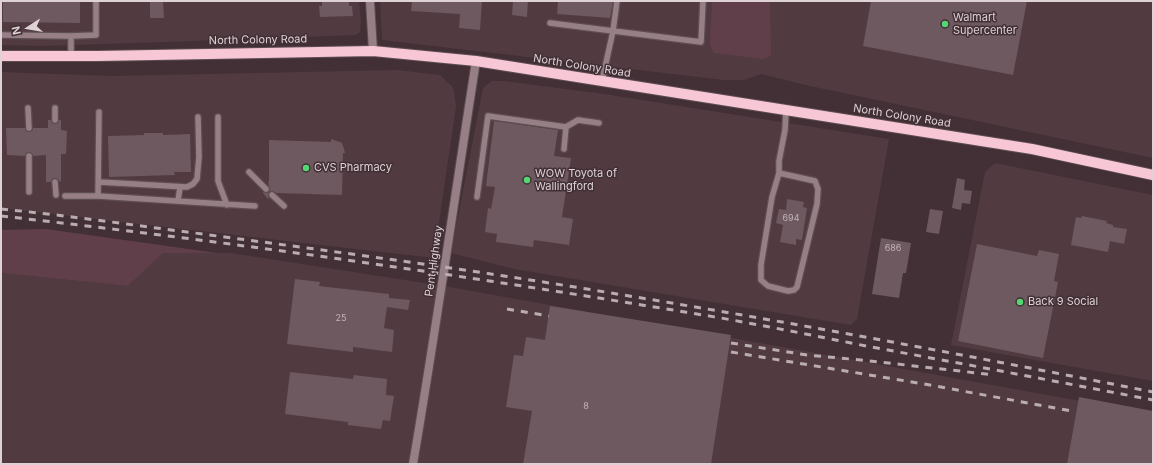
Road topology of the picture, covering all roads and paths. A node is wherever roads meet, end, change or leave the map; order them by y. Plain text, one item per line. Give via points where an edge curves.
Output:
1 (96, 1) edge
2 (370, 1) edge
3 (617, 1) edge
4 (703, 1) edge
5 (550, 23) dead end
6 (612, 31) junction
7 (1, 35) edge
8 (71, 36) junction
9 (373, 51) junction
10 (71, 55) junction
11 (1, 56) edge
12 (476, 61) junction
13 (602, 81) junction
14 (28, 108) dead end
15 (56, 108) dead end
16 (786, 110) junction
17 (99, 112) dead end
18 (218, 116) dead end
19 (198, 117) dead end
20 (55, 120) dead end
21 (600, 123) dead end
22 (566, 127) junction
23 (29, 128) dead end
24 (564, 149) dead end
25 (29, 156) dead end
26 (249, 172) dead end
27 (779, 173) junction
28 (1153, 175) edge
29 (56, 182) dead end
30 (99, 182) junction
31 (180, 186) junction
32 (266, 189) dead end
33 (29, 192) dead end
34 (56, 195) dead end
35 (272, 195) dead end
36 (65, 196) dead end
37 (98, 196) junction
38 (477, 197) dead end
39 (178, 201) junction
40 (227, 205) junction
41 (255, 206) dead end
42 (284, 206) dead end
43 (413, 464) edge

1 - 8 lane via 96,35
2 - 9 street
3 - 6 lane
4 - 6 lane via 702,42
5 - 6 lane
6 - 13 lane
7 - 8 lane
8 - 10 lane
9 - 10 main road, North Colony Road
9 - 12 main road, North Colony Road
10 - 11 main road, North Colony Road
12 - 13 main road, North Colony Road
12 - 43 street, Pent Highway
13 - 16 main road, North Colony Road
14 - 23 lane
15 - 20 lane
16 - 27 lane
16 - 28 main road, North Colony Road via 1032,149
17 - 30 lane
18 - 40 lane via 218,181
19 - 31 lane via 197,179 187,187
21 - 22 lane via 578,120
22 - 24 lane
22 - 38 lane via 488,116
25 - 33 lane
26 - 32 lane
27 - 27 lane via 764,242 761,280 768,286 788,291 798,287 817,204 818,189 815,181
29 - 34 lane
30 - 31 lane
30 - 37 lane
31 - 39 lane
35 - 42 lane
36 - 37 lane
37 - 39 lane
39 - 40 lane
40 - 41 lane

